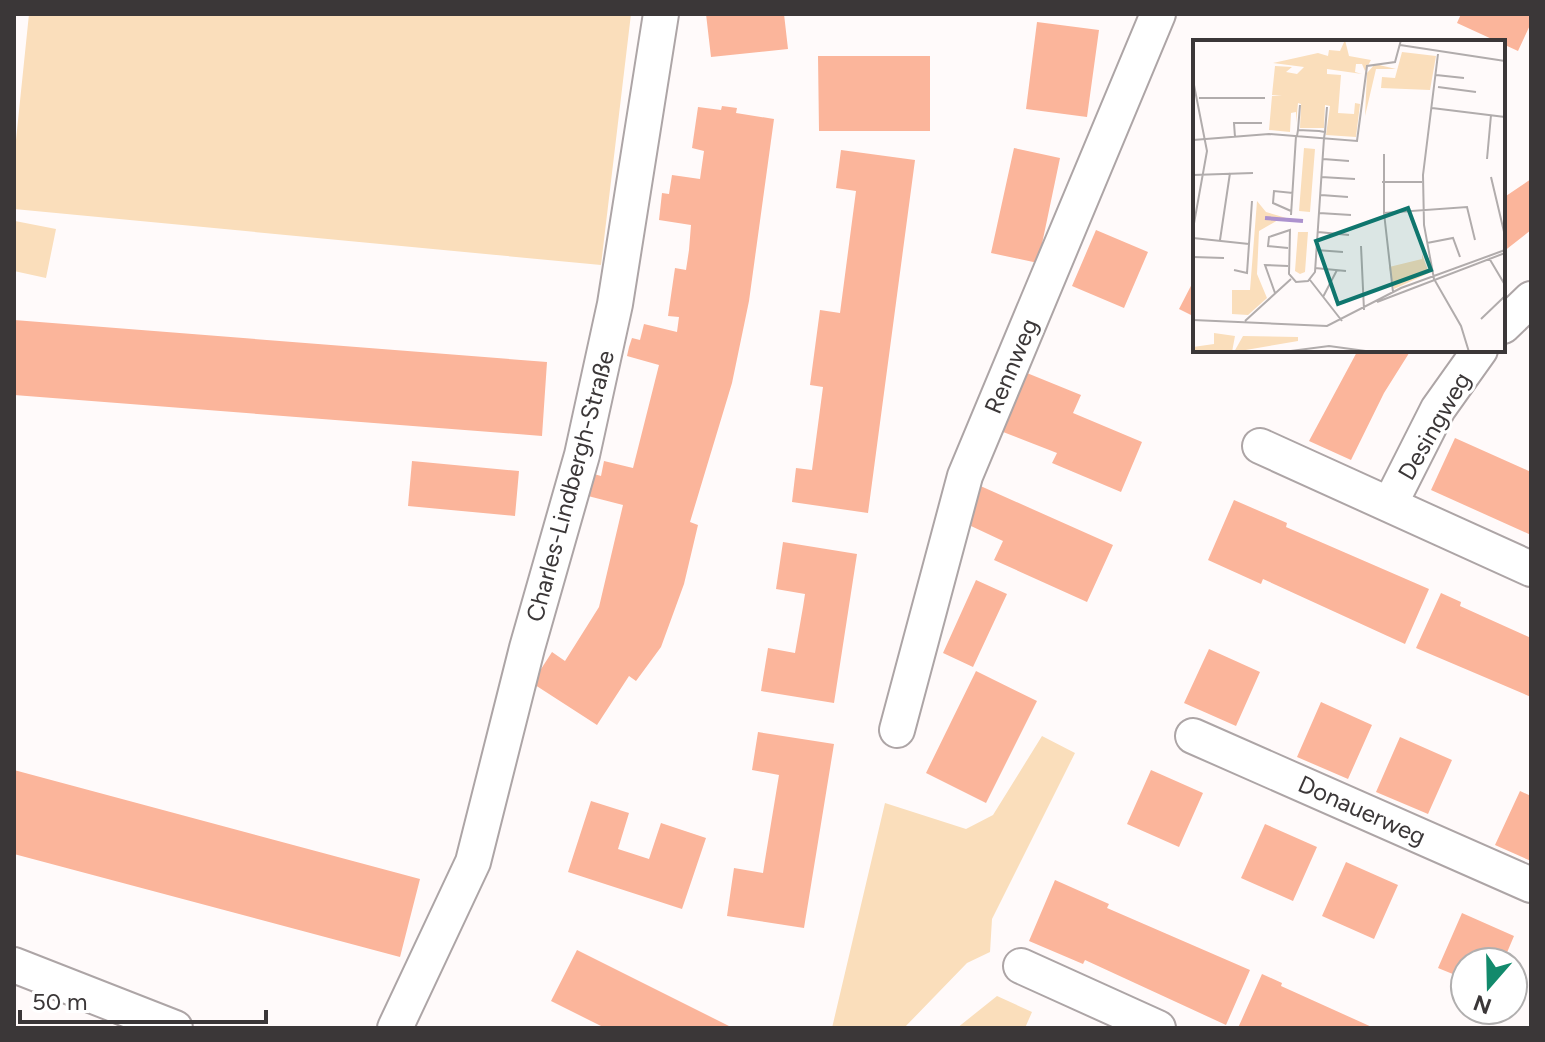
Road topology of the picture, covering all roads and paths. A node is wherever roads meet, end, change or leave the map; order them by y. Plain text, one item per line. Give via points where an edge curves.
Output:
1 (661, 14) edge
2 (1158, 14) edge
3 (1531, 299) edge
4 (1505, 324) edge
5 (1479, 352) edge
6 (1260, 446) dead end
7 (1390, 504) junction
8 (1531, 569) edge
9 (897, 730) dead end
10 (1193, 736) dead end
11 (1531, 885) edge
12 (14, 965) edge
13 (1021, 966) dead end
14 (175, 1028) edge
15 (395, 1028) edge
16 (1158, 1028) edge

1 - 15 street, Charles-Lindbergh-Straße via 615,304 582,455 473,862
2 - 9 street, Rennweg via 965,476
3 - 4 street
5 - 7 street, Desingweg via 1438,409
6 - 7 street, Desingweg
7 - 8 street, Desingweg
10 - 11 street, Donauerweg
12 - 14 street
13 - 16 street

